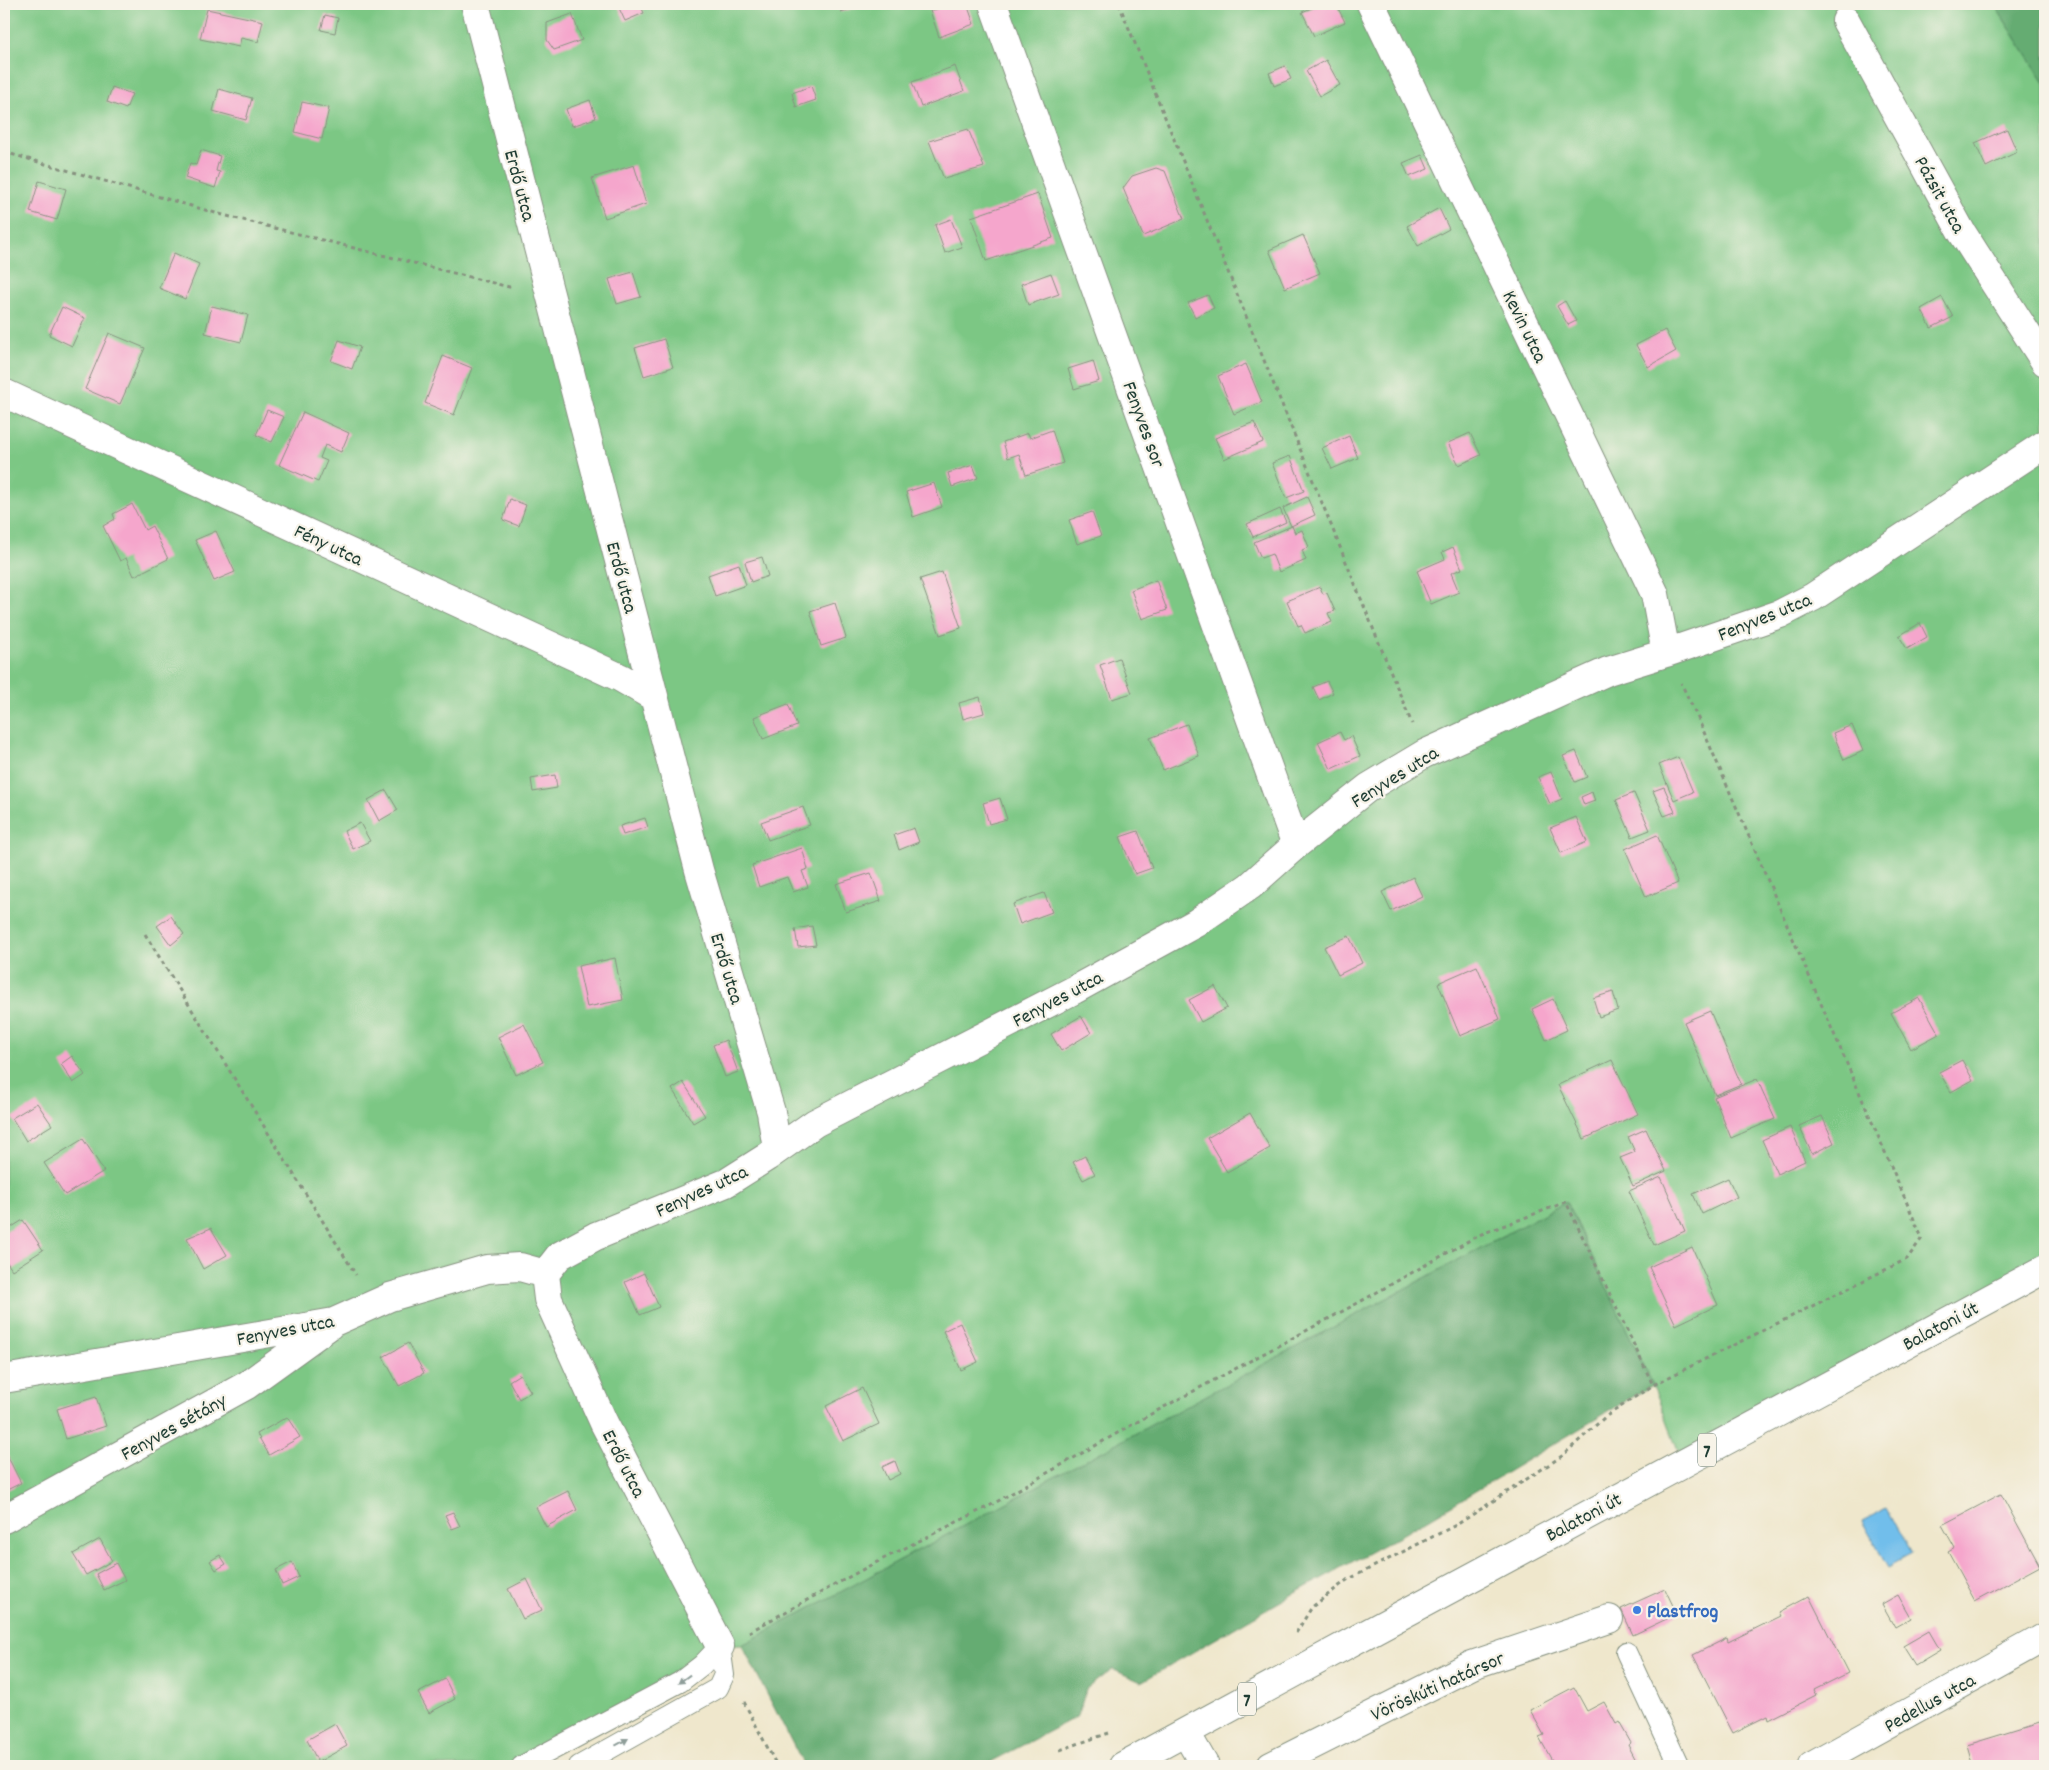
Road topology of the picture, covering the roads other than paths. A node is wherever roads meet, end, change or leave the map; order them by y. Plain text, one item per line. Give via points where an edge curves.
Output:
1 (475, 4) edge
2 (994, 4) edge
3 (1371, 4) edge
4 (1846, 21) dead end
5 (2045, 362) edge
6 (4, 393) edge
7 (2045, 444) edge
8 (1666, 653) junction
9 (654, 697) junction
10 (1296, 845) junction
11 (777, 1149) junction
12 (2045, 1269) edge
13 (545, 1274) junction
14 (334, 1322) junction
15 (4, 1379) edge
16 (4, 1519) edge
17 (1609, 1619) dead end
18 (2045, 1637) edge
19 (720, 1646) junction
20 (1626, 1652) dead end
21 (1186, 1732) junction
22 (522, 1766) edge
23 (579, 1766) edge
24 (1123, 1766) edge
25 (1205, 1766) edge
26 (1271, 1766) edge
27 (1679, 1766) edge
28 (1812, 1766) edge

1 - 9 street, Erdő utca
2 - 10 street, Fenyves sor
3 - 8 street, Kevin utca via 1655,594
4 - 5 street, Pázsit utca via 1961,231
6 - 9 street, Fény utca via 612,674
7 - 8 street, Fenyves utca via 1813,597 1780,614
8 - 10 street, Fenyves utca via 1608,671 1424,754 1369,787
9 - 11 street, Erdő utca via 699,870 771,1112
10 - 11 street, Fenyves utca via 1250,886 1196,923 1074,990 815,1123
11 - 13 street, Fenyves utca via 726,1183 596,1236 559,1256
12 - 21 street, Balatoni út / 7
13 - 14 street, Fenyves utca via 520,1267 487,1268 390,1297
13 - 19 street, Erdő utca via 548,1299 604,1423
14 - 15 street, Fenyves utca
14 - 16 street, Fenyves sétány via 247,1385
17 - 26 street, Vöröskúti határsor via 1472,1665
18 - 28 street, Pedellus utca
19 -> 22 lane via 680,1682
23 -> 19 lane via 718,1688 724,1675
20 - 27 lane
21 - 24 street, Balatoni út / 7
21 - 25 street

